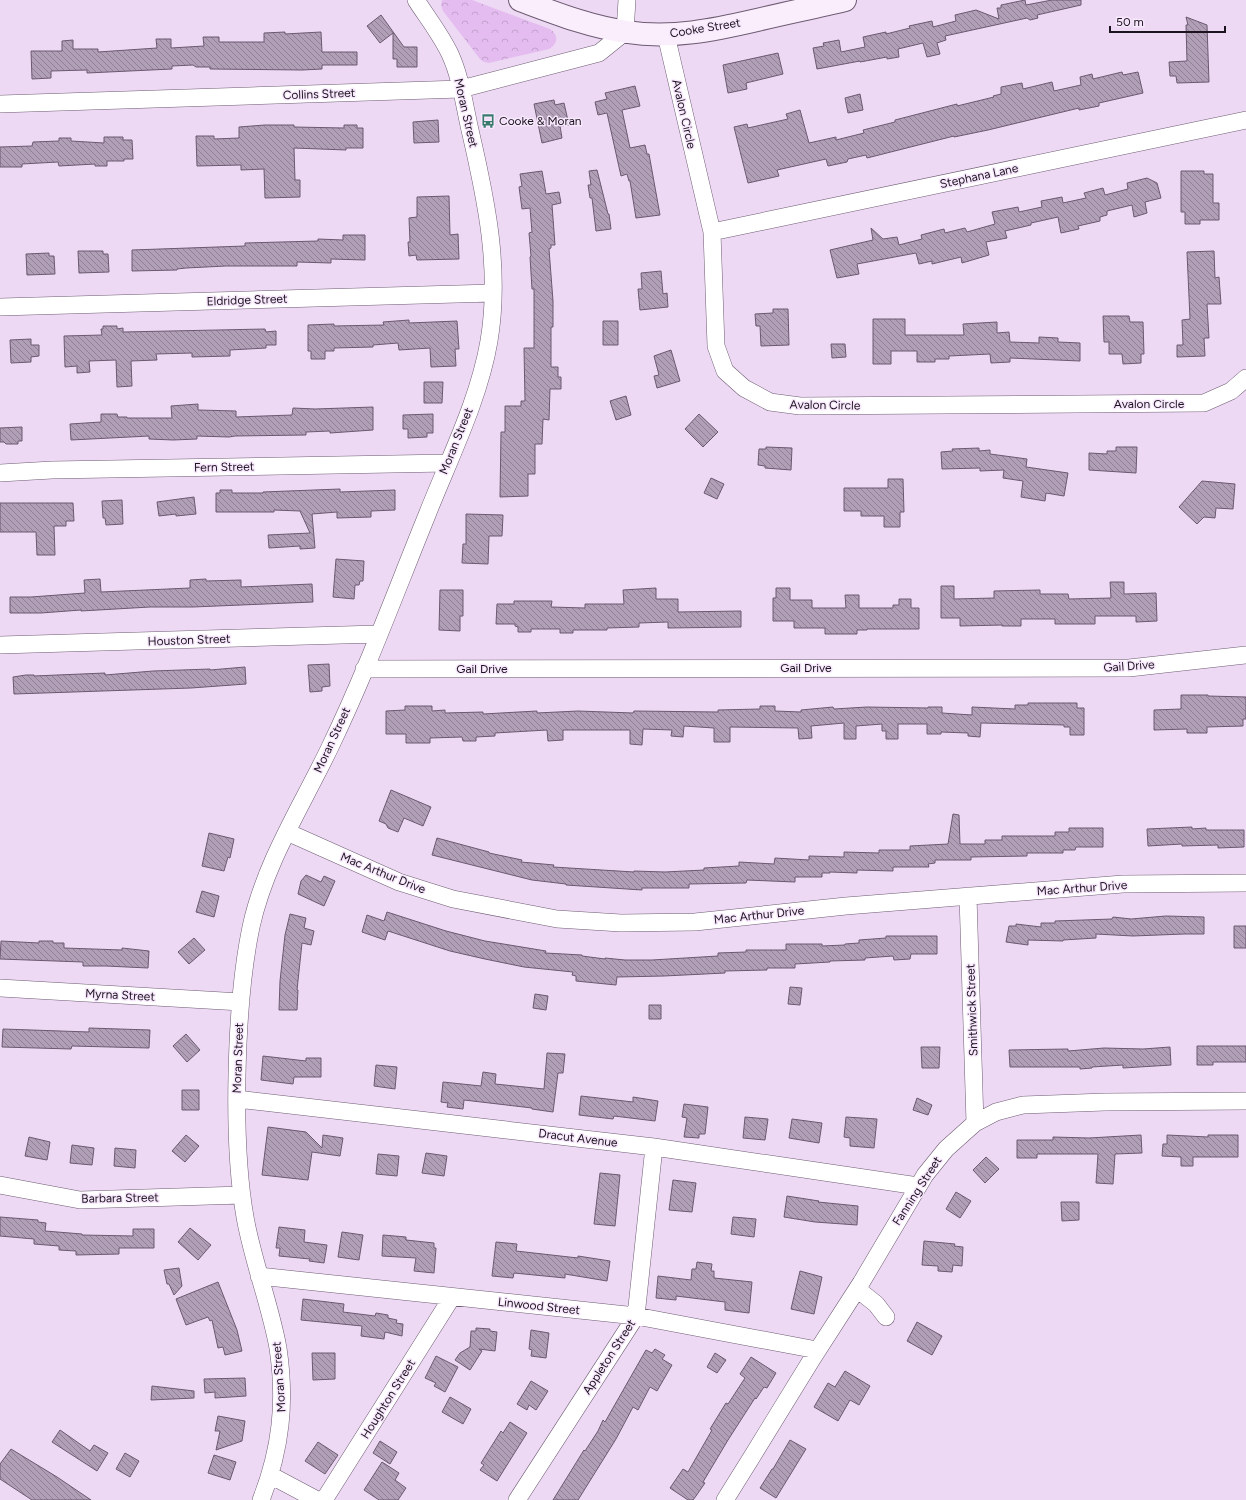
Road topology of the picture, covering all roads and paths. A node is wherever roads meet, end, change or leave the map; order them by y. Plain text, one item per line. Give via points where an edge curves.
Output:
1 (416, 0) edge
2 (520, 0) edge
3 (627, 0) edge
4 (846, 0) edge
5 (625, 32) junction
6 (666, 35) junction
7 (461, 90) junction
8 (0, 104) edge
9 (1246, 120) edge
10 (712, 232) junction
11 (493, 293) junction
12 (0, 307) edge
13 (1246, 378) edge
14 (448, 463) junction
15 (0, 474) edge
16 (378, 634) junction
17 (0, 645) edge
18 (1246, 655) edge
19 (364, 669) junction
20 (287, 832) junction
21 (1246, 883) edge
22 (968, 896) junction
23 (0, 988) edge
24 (241, 1002) junction
25 (237, 1099) junction
26 (1246, 1101) edge
27 (976, 1124) junction
28 (654, 1147) junction
29 (0, 1185) edge
30 (918, 1186) junction
31 (242, 1195) junction
32 (259, 1276) junction
33 (857, 1289) junction
34 (452, 1297) junction
35 (636, 1316) junction
36 (886, 1317) dead end
37 (817, 1350) junction
38 (270, 1475) junction
39 (728, 1499) edge
40 (261, 1500) edge
41 (317, 1500) edge
42 (324, 1500) edge
43 (516, 1500) edge

1 - 7 street, Moran Street via 447,48
2 - 5 main road, Cooke Street via 588,24
3 - 5 street
4 - 6 main road, Cooke Street via 707,31
5 - 6 main road, Cooke Street
5 - 7 street, Collins Street via 599,53
6 - 10 street, Avalon Circle
7 - 8 street, Collins Street
7 - 11 street, Moran Street via 486,204 492,248
9 - 10 street, Stephana Lane
10 - 13 street, Avalon Circle via 716,346 725,371 744,388 770,402 800,406 1204,403 1231,391
11 - 12 street, Eldridge Street
11 - 14 street, Moran Street via 491,327 482,373
14 - 15 street, Fern Street via 52,470
14 - 16 street, Moran Street
16 - 17 street, Houston Street
16 - 19 street, Moran Street
18 - 19 street, Gail Drive via 1129,668
19 - 20 street, Moran Street via 331,745
20 - 22 street, Mac Arthur Drive via 399,882 453,899 557,919 621,923 695,922
20 - 24 street, Moran Street via 266,878 255,912 248,942
21 - 22 street, Mac Arthur Drive via 1123,884
22 - 27 street, Smithwick Street
23 - 24 street, Myrna Street
24 - 25 street, Moran Street
25 - 28 street, Dracut Avenue
25 - 31 street, Moran Street
26 - 27 street, Fanning Street via 1023,1105 996,1112
27 - 30 street, Fanning Street via 943,1152
28 - 30 street, Dracut Avenue
28 - 35 street, Appleton Street
29 - 31 street, Barbara Street via 80,1200
30 - 33 street, Fanning Street
31 - 32 street, Moran Street
32 - 34 street, Linwood Street
32 - 38 street, Moran Street via 276,1336 282,1383 281,1427
33 - 36 street via 876,1304
33 - 37 street, Fanning Street
34 - 35 street, Linwood Street
34 - 42 street, Houghton Street
35 - 37 street, Linwood Street
35 - 43 street, Appleton Street
37 - 39 street, Fanning Street
38 - 40 street, Moran Street
38 - 41 street

